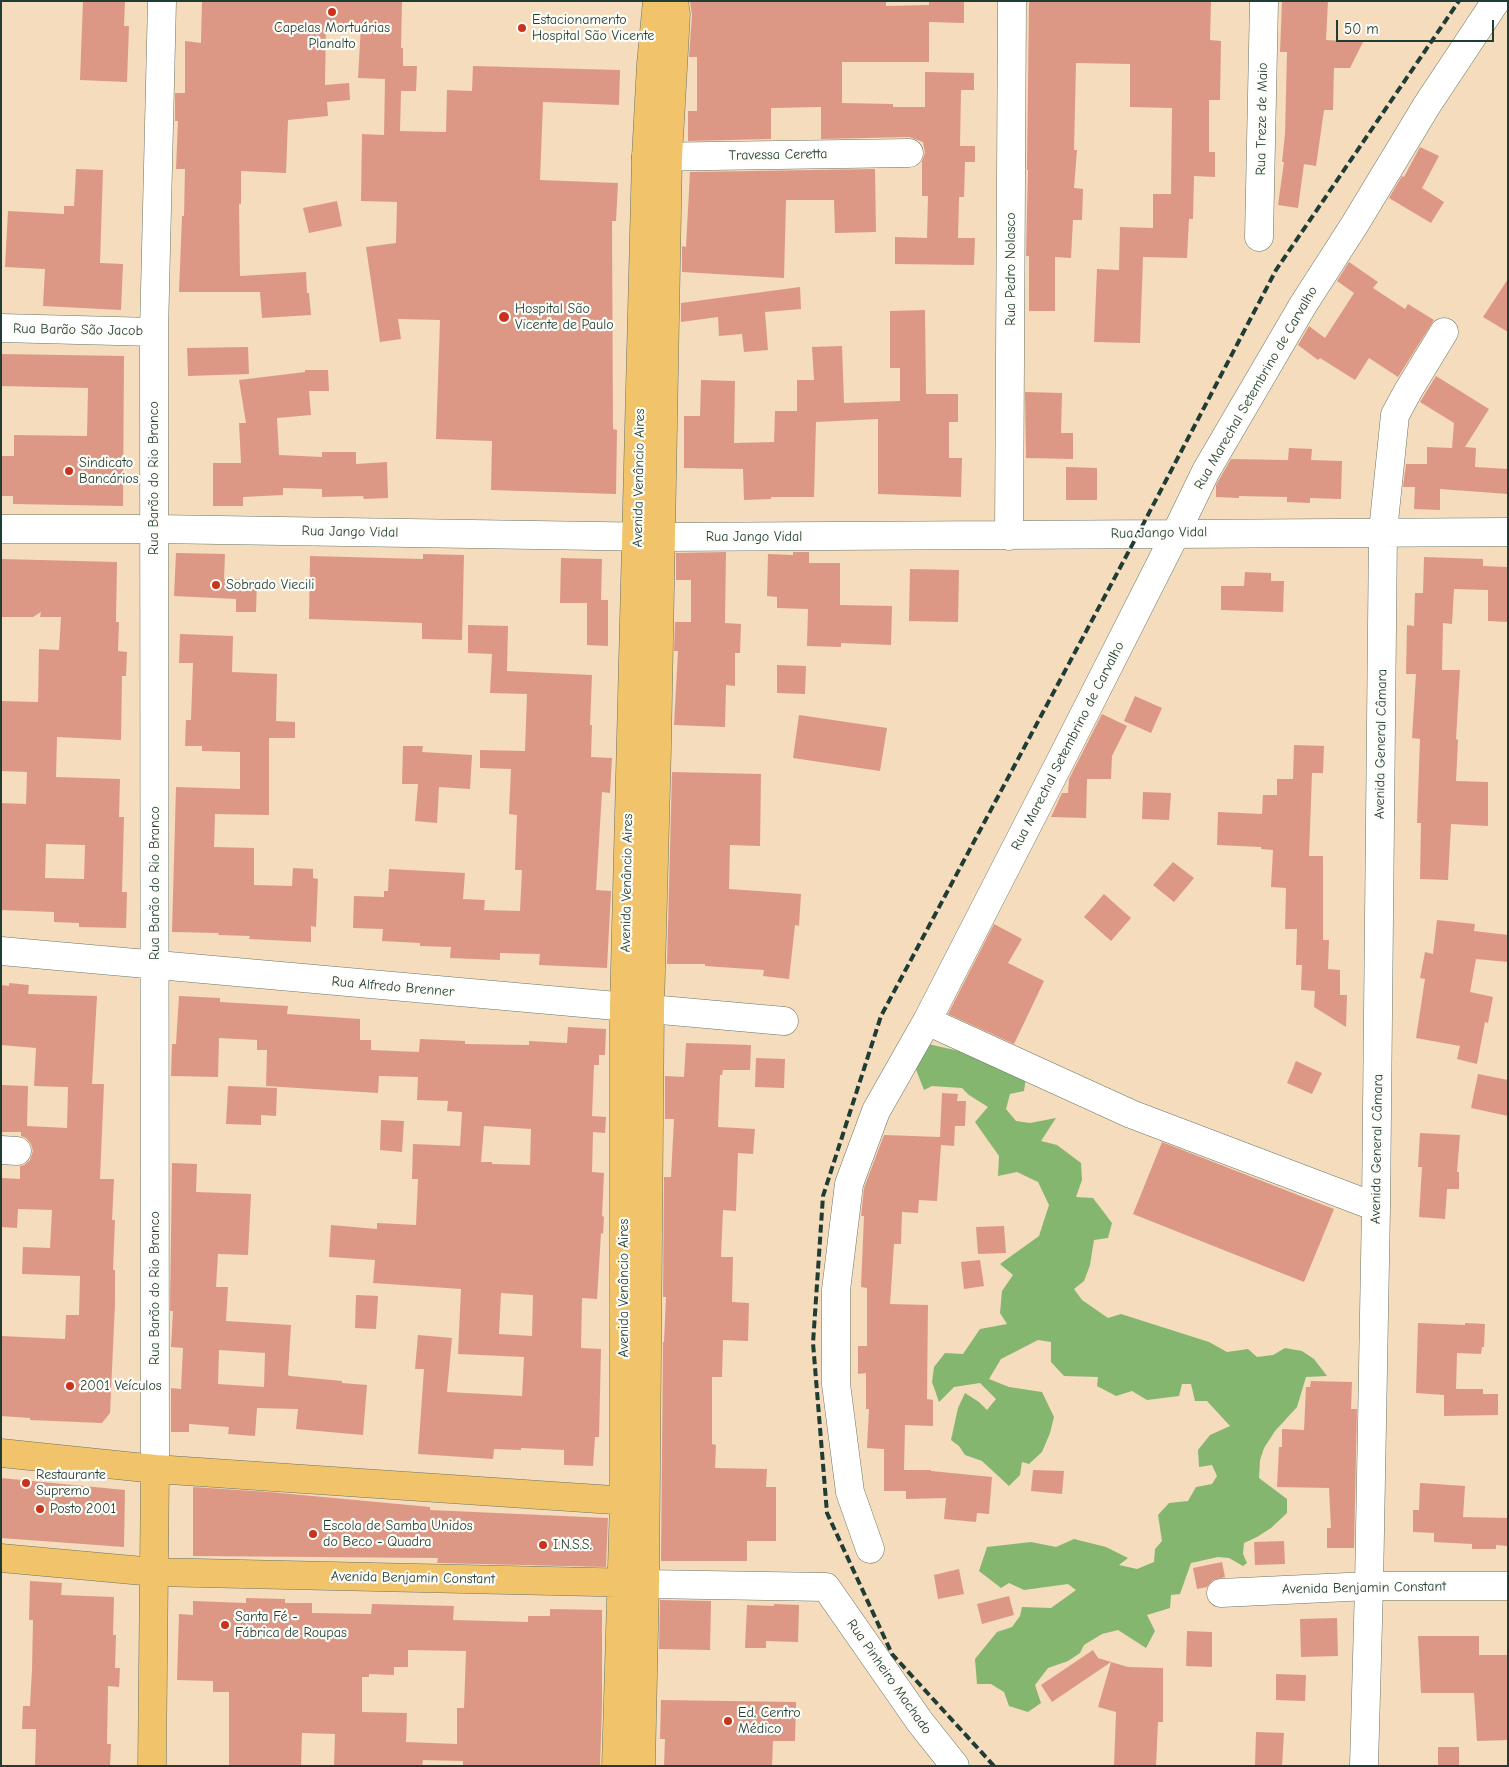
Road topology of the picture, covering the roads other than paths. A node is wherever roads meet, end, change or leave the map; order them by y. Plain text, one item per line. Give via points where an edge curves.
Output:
1 (162, 1) edge
2 (657, 1) edge
3 (674, 1) edge
4 (1012, 1) edge
5 (1264, 1) edge
6 (1496, 1) edge
7 (909, 152) dead end
8 (657, 157) junction
9 (1259, 237) dead end
10 (1, 328) edge
11 (154, 332) junction
12 (1444, 332) dead end
13 (1, 529) edge
14 (155, 529) junction
15 (1383, 531) junction
16 (1508, 532) edge
17 (1176, 533) junction
18 (1009, 536) junction
19 (649, 537) junction
20 (1, 951) edge
21 (156, 966) junction
22 (637, 1008) junction
23 (784, 1021) dead end
24 (926, 1022) junction
25 (1376, 1207) junction
26 (1, 1454) edge
27 (155, 1469) junction
28 (635, 1502) junction
29 (870, 1549) dead end
30 (1, 1558) edge
31 (154, 1572) junction
32 (633, 1583) junction
33 (1369, 1586) junction
34 (1508, 1586) edge
35 (826, 1587) joint
36 (1220, 1593) dead end
37 (152, 1766) edge
38 (616, 1766) edge
39 (641, 1766) edge
40 (955, 1766) edge
41 (1364, 1766) edge

1 - 11 street, Rua Barão do Rio Branco
2 - 8 main road, Avenida Venâncio Aires via 651,64
3 - 8 main road, Avenida Venâncio Aires via 676,14
4 - 18 street, Rua Pedro Nolasco
5 - 9 street, Rua Treze de Maio
6 - 17 street, Rua Marechal Setembrino de Carvalho via 1427,105 1303,305 1206,471
7 - 8 street, Travessa Ceretta
8 - 19 main road, Avenida Venâncio Aires
10 - 11 street, Rua Barão São Jacob
11 - 14 street, Rua Barão do Rio Branco
12 - 15 street, Avenida General Câmara via 1395,415
13 - 14 street, Rua Jango Vidal
14 - 19 street, Rua Jango Vidal
14 - 21 street, Rua Barão do Rio Branco
15 - 16 street, Rua Jango Vidal
15 - 17 street, Rua Jango Vidal
15 - 25 street, Avenida General Câmara
17 - 18 street, Rua Jango Vidal
17 - 24 street, Rua Marechal Setembrino de Carvalho
18 - 19 street, Rua Jango Vidal
19 - 22 main road, Avenida Venâncio Aires
20 - 21 street, Rua Alfredo Brenner
21 - 22 street, Rua Alfredo Brenner
21 - 27 street, Rua Barão do Rio Branco
22 - 23 street, Rua Alfredo Brenner
22 - 28 main road, Avenida Venâncio Aires
24 - 25 street via 1132,1114
24 - 29 street, Rua Marechal Setembrino de Carvalho via 876,1111 849,1184 836,1290 836,1384 850,1492
25 - 33 street, Avenida General Câmara
26 - 27 main road
27 - 28 main road
27 - 31 main road, Rua Barão do Rio Branco
28 - 32 main road, Avenida Venâncio Aires
30 - 31 main road, Avenida Benjamin Constant
31 - 32 main road, Avenida Benjamin Constant
31 - 37 main road, Rua Barão do Rio Branco
32 - 35 street, Avenida Benjamin Constant
32 - 38 main road, Avenida Venâncio Aires
32 - 39 main road, Avenida Venâncio Aires
33 - 34 street, Avenida Benjamin Constant
33 - 36 street, Avenida Benjamin Constant
33 - 41 street, Avenida General Câmara
35 - 40 street, Rua Pinheiro Machado via 920,1722

